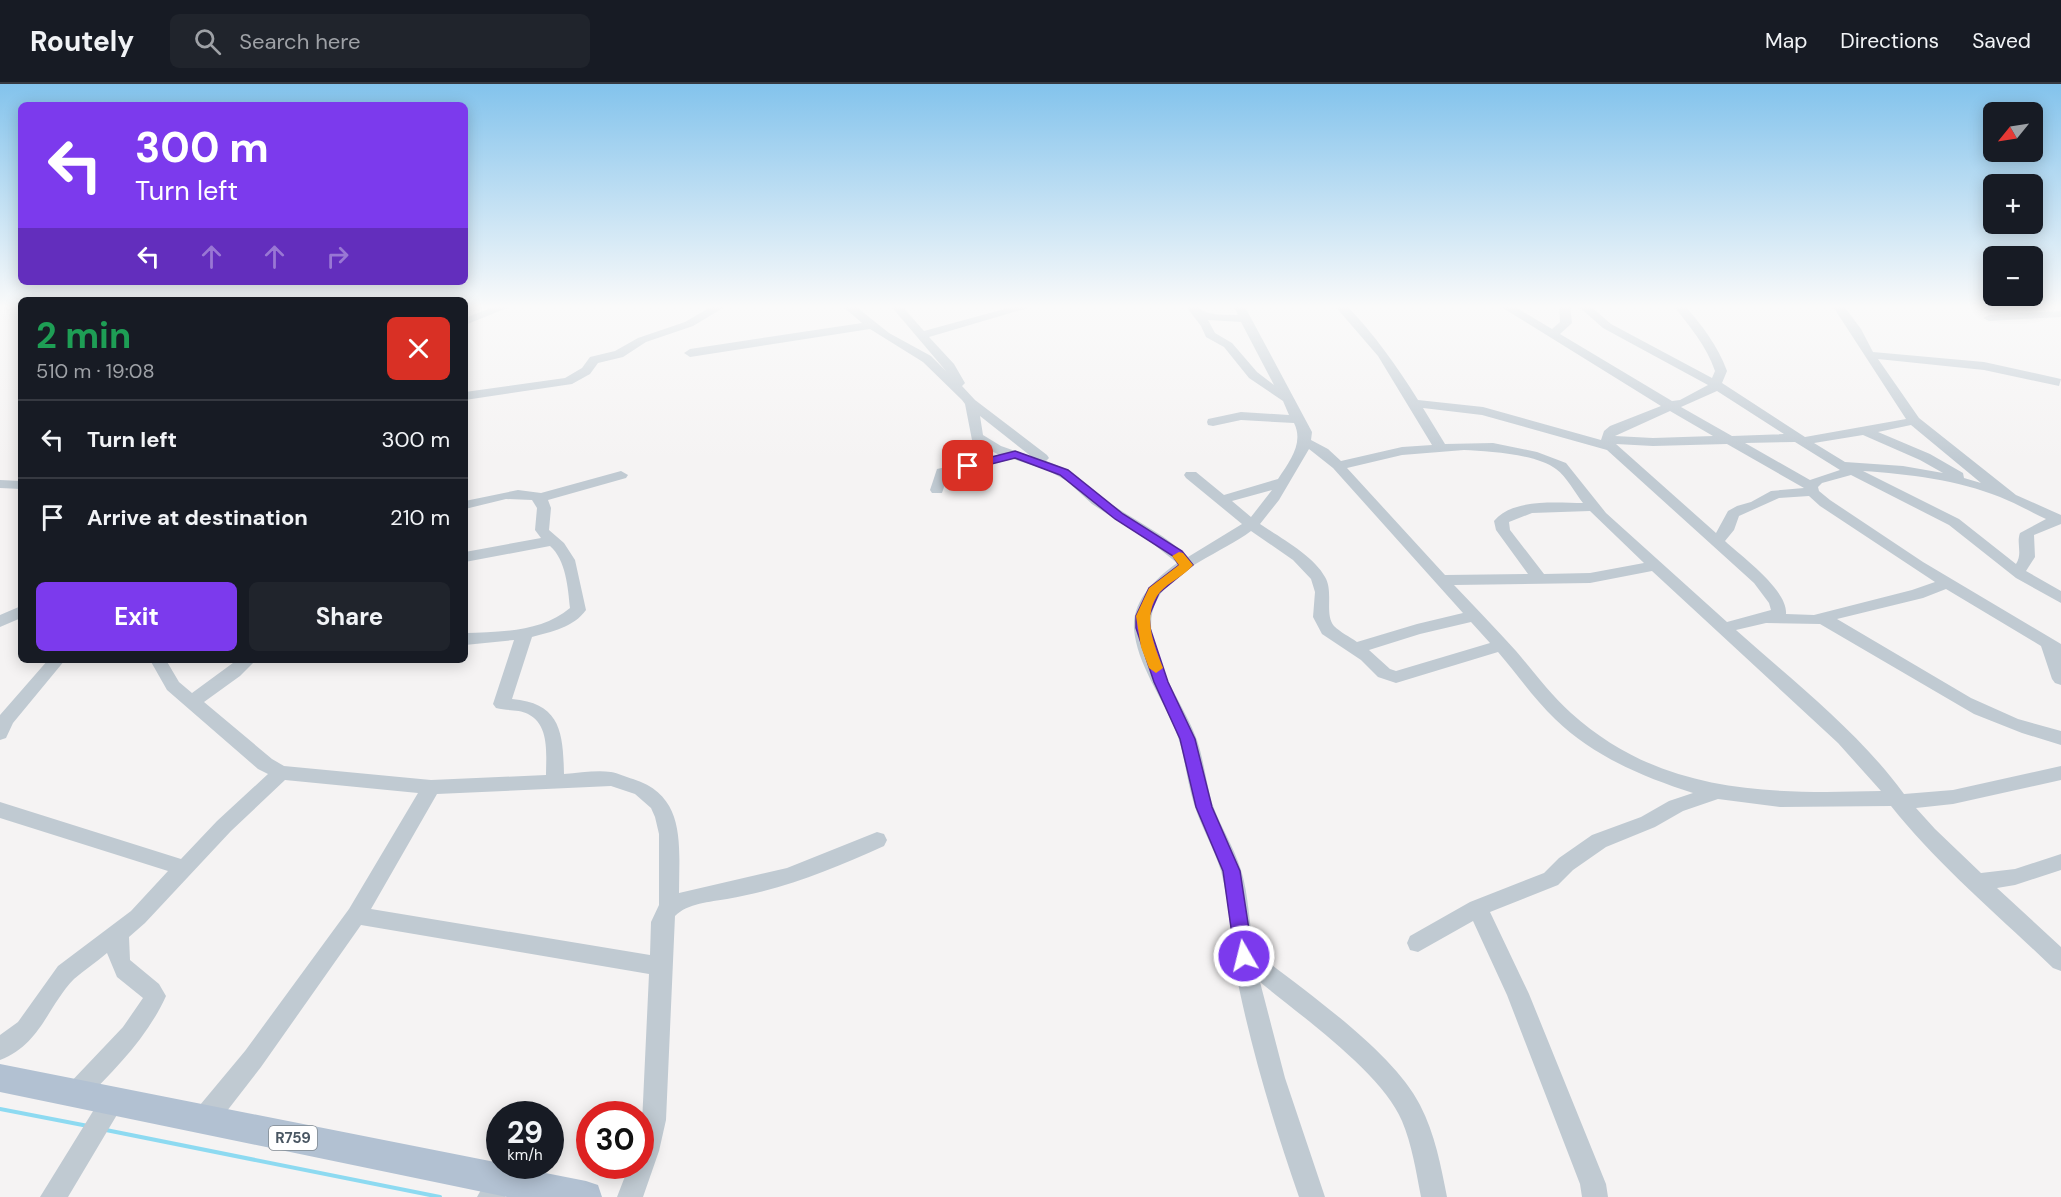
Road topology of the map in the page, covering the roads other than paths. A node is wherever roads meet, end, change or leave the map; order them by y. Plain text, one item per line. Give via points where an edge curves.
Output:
1 (607, 357) edge
2 (923, 357) edge
3 (942, 357) edge
4 (1238, 357) edge
5 (1264, 357) edge
6 (1383, 357) edge
7 (1589, 357) edge
8 (1665, 357) edge
9 (1716, 357) edge
10 (1870, 357) edge
11 (1889, 357) edge
12 (2059, 382) dead end
13 (1716, 384) junction
14 (468, 396) edge
15 (969, 400) junction
16 (1287, 400) junction
17 (1413, 403) junction
18 (1671, 405) junction
19 (1297, 419) junction
20 (1914, 421) junction
21 (1213, 422) dead end
22 (1864, 431) junction
23 (1726, 438) junction
24 (1801, 439) junction
25 (1305, 442) junction
26 (1610, 443) junction
27 (1440, 447) junction
28 (1015, 454) junction
29 (1339, 466) junction
30 (1051, 468) junction
31 (1846, 468) junction
32 (621, 475) dead end
33 (1191, 475) dead end
34 (1963, 481) junction
35 (1284, 482) junction
36 (0, 484) edge
37 (18, 485) edge
38 (1812, 489) junction
39 (937, 490) dead end
40 (540, 498) junction
41 (2011, 498) junction
42 (1222, 500) junction
43 (468, 505) edge
44 (1594, 507) junction
45 (2059, 519) edge
46 (1251, 524) junction
47 (551, 541) junction
48 (1716, 542) junction
49 (468, 556) edge
50 (1186, 559) junction
51 (1654, 566) junction
52 (2017, 572) junction
53 (1539, 579) junction
54 (1440, 580) junction
55 (1947, 583) junction
56 (2061, 598) edge
57 (18, 613) edge
58 (1474, 616) junction
59 (1768, 618) junction
60 (1821, 618) junction
61 (0, 622) edge
62 (1725, 628) junction
63 (525, 632) junction
64 (468, 639) edge
65 (1502, 645) junction
66 (1356, 648) junction
67 (2055, 649) edge
68 (54, 663) edge
69 (160, 663) edge
70 (244, 663) edge
71 (2061, 679) edge
72 (192, 702) junction
73 (0, 733) edge
74 (2061, 738) edge
75 (281, 773) junction
76 (2061, 773) edge
77 (555, 781) junction
78 (430, 787) junction
79 (1717, 792) junction
80 (1898, 800) junction
81 (0, 810) edge
82 (877, 840) dead end
83 (2061, 862) edge
84 (183, 868) junction
85 (1976, 882) junction
86 (669, 907) junction
87 (1477, 908) junction
88 (356, 915) junction
89 (118, 934) junction
90 (1418, 943) dead end
91 (1244, 956) junction
92 (654, 958) junction
93 (2061, 961) edge
94 (0, 1049) edge
95 (0, 1078) edge
96 (75, 1094) junction
97 (112, 1102) junction
98 (204, 1120) junction
99 (495, 1188) edge
100 (53, 1197) edge
101 (586, 1197) edge
102 (630, 1197) edge
103 (1312, 1197) edge
104 (1434, 1197) edge
105 (1595, 1197) edge

1 - 14 street via 594,360 586,371 568,381
2 - 15 street
3 - 15 street
4 - 16 street via 1253,375
5 - 16 street
6 - 17 street
7 - 18 street
8 - 13 street
9 - 13 street via 1721,371
10 - 20 street
11 - 12 street via 1984,366
13 - 18 street via 1701,395
13 - 24 street
15 - 28 street via 977,437
15 - 30 street
16 - 19 street
17 - 26 street via 1483,411
17 - 27 street
18 - 23 street
18 - 26 street via 1614,429 1609,434
19 - 21 street via 1241,416
19 - 25 street via 1305,432
20 - 22 street
20 - 41 street
22 - 24 street
22 - 34 street via 1939,464
23 - 24 street
23 - 26 street
23 - 38 street
24 - 31 street
25 - 29 street via 1327,453
25 - 35 street
26 - 48 street
27 - 29 street via 1402,451
27 - 44 street via 1493,447 1545,459 1561,466
28 - 30 street
28 - 39 street via 942,472
29 - 54 street
30 - 50 street via 1071,477 1119,517
31 - 34 street via 1897,470
31 - 38 street via 1817,480
31 - 52 street via 1954,522
32 - 40 street
33 - 42 street
34 - 41 street
35 - 42 street
35 - 46 street
36 - 37 street
38 - 48 street via 1776,494 1742,509 1733,514
38 - 55 street via 1825,504
40 - 43 street via 520,493
40 - 47 street via 542,530
41 - 45 street
42 - 46 street
44 - 51 street
44 - 53 street via 1528,510 1509,514 1501,521 1503,530
45 - 52 street via 2027,533 2028,561
46 - 50 street via 1224,545
46 - 66 street via 1298,557 1318,577 1323,592 1323,624
47 - 49 street
47 - 63 street via 566,560 578,610 565,622
48 - 59 street via 1759,580 1777,602 1779,612
50 - 91 street via 1153,591 1142,616 1143,628 1161,682 1188,739 1204,807 1231,871
51 - 53 street via 1609,576
51 - 62 street
52 - 56 street
53 - 54 street
54 - 58 street
55 - 60 street
55 - 67 street
57 - 61 street
58 - 65 street
58 - 66 street
59 - 60 street
59 - 62 street
60 - 74 street via 1979,709 2031,732
62 - 80 street via 1844,738
63 - 64 street
63 - 77 street via 502,704 532,707 551,725
65 - 66 street via 1396,677 1384,673
65 - 79 street via 1550,704 1593,739 1669,778
67 - 71 street
68 - 73 street via 6,720
69 - 72 street via 173,686
70 - 72 street
72 - 75 street
75 - 78 street
75 - 84 street
76 - 80 street via 1953,797
77 - 78 street
77 - 86 street via 610,779 642,789 659,803 669,834
78 - 88 street
79 - 80 street via 1799,800
79 - 87 street via 1599,841 1551,879
80 - 85 street
81 - 84 street
82 - 86 street via 818,866 757,885 689,898
83 - 85 street via 2015,877
84 - 89 street
85 - 93 street
86 - 92 street
87 - 90 street
87 - 105 street via 1525,1012
88 - 92 street
88 - 98 street via 253,1059
89 - 94 street via 66,973 26,1030
89 - 96 street via 119,960 155,996 136,1027
91 - 103 street via 1281,1112
91 - 104 street via 1382,1072 1411,1112 1426,1155
92 - 102 street via 654,1120
95 - 96 main road, R759
96 - 97 main road, R759
97 - 98 main road, R759
97 - 100 street
98 - 99 main road, R759
99 - 101 main road, R759

